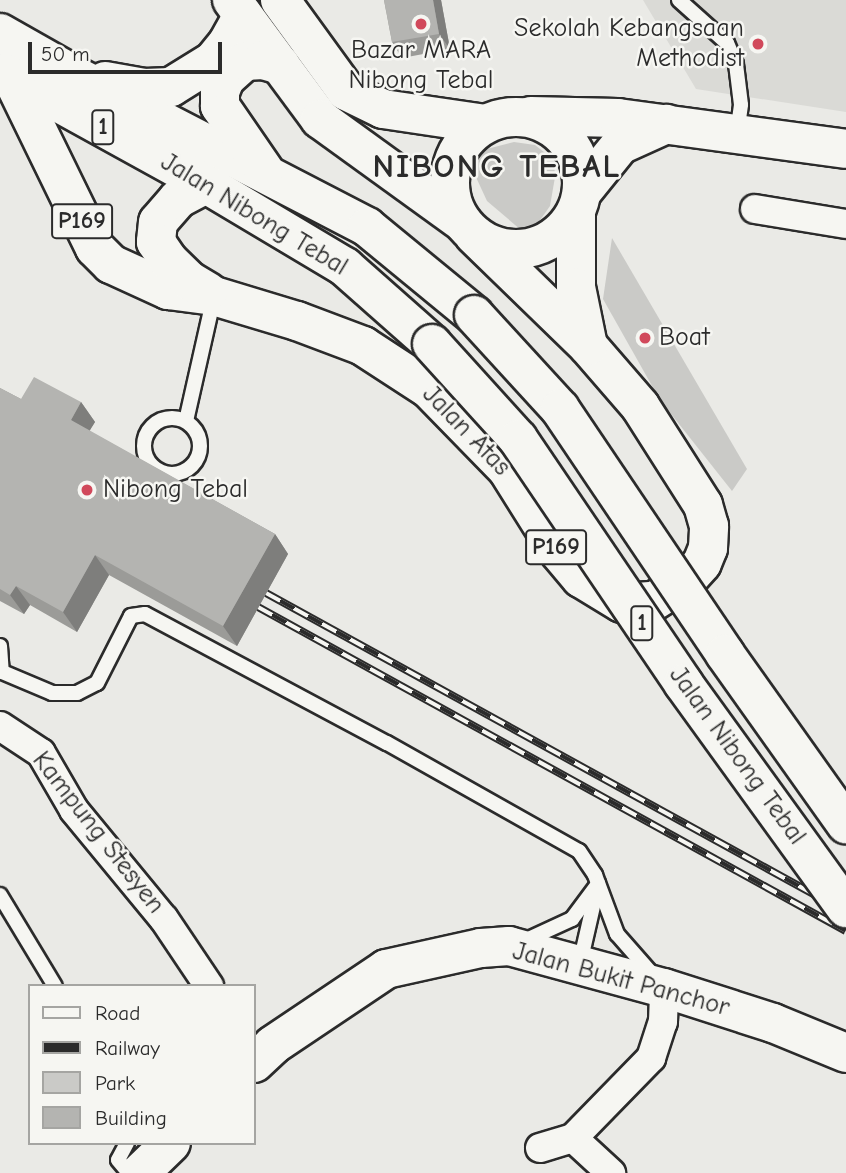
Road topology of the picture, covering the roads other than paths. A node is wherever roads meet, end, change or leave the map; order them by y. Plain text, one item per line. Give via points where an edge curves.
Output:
1 (280, 0) edge
2 (679, 0) edge
3 (238, 8) edge
4 (0, 33) edge
5 (281, 65) junction
6 (6, 73) edge
7 (76, 76) junction
8 (526, 116) junction
9 (484, 124) junction
10 (666, 124) junction
11 (737, 134) junction
12 (846, 149) edge
13 (266, 173) junction
14 (206, 184) junction
15 (579, 202) junction
16 (755, 209) dead end
17 (846, 224) edge
18 (468, 228) junction
19 (214, 296) junction
20 (588, 346) junction
21 (186, 421) junction
22 (0, 646) edge
23 (1, 671) edge
24 (0, 726) edge
25 (846, 824) edge
26 (598, 884) junction
27 (0, 895) edge
28 (846, 908) edge
29 (509, 946) junction
30 (580, 963) junction
31 (54, 984) edge
32 (208, 984) edge
33 (664, 988) junction
34 (846, 1053) edge
35 (256, 1057) edge
36 (573, 1138) junction
37 (126, 1145) edge
38 (169, 1145) edge
39 (540, 1148) dead end
40 (129, 1173) edge
41 (140, 1173) edge
42 (611, 1173) edge

1 - 9 main road via 346,91 383,109
2 - 11 lane via 727,43 736,64 741,105
3 - 5 main road, Jalan Atas / P169
3 - 7 main road via 228,44 213,61 171,87 144,88
4 - 7 main road, Jalan Nibong Tebal / 1
5 - 13 main road via 245,61 225,79 220,92 220,106
5 - 18 main road, Jalan Atas / P169 via 320,119
6 - 14 main road, Jalan Nibong Tebal / 1
6 - 19 main road, P169 via 95,248 111,264 168,290
7 - 13 main road, Jalan Nibong Tebal / 1
8 - 9 main road
8 - 10 main road
8 - 15 main road via 554,129 575,151 581,171
9 - 18 main road via 467,138 452,168 451,201
10 - 11 main road
10 - 15 main road via 620,145
11 - 12 main road
13 - 25 main road, Jalan Nibong Tebal / 1, bridge via 368,227 474,315 560,409
14 - 19 main road via 178,199 158,222 156,242 190,281
14 - 28 main road, Jalan Nibong Tebal / 1, bridge via 345,267 432,344 518,439 683,684
15 - 18 main road via 557,234 530,248 491,245
15 - 20 main road, Jalan Atas via 576,288
16 - 17 street
18 - 20 main road, Jalan Atas / P169
19 - 20 main road, Jalan Atas / P169 via 363,346 429,389 507,469 559,552 581,578 622,603 654,601 685,582 702,563 709,526 703,505 640,406
19 - 21 lane
21 - 21 lane via 198,436 199,455 177,474 158,471 145,456 145,436 157,421
22 - 23 lane
23 - 26 lane via 52,693 77,693 97,683 131,616 145,614 579,851
24 - 32 street, Kampung Stesyen via 41,753 74,810 164,919
26 - 29 lane via 572,919
26 - 30 lane
26 - 33 lane via 617,934
27 - 31 lane
29 - 30 main road, Jalan Bukit Panchor
29 - 35 main road, Jalan Bukit Panchor via 386,969
30 - 33 main road, Jalan Bukit Panchor
33 - 34 main road, Jalan Bukit Panchor via 773,1023
33 - 36 street via 663,1022 651,1058
36 - 39 street
36 - 42 street
37 - 40 lane via 118,1160
38 - 41 main road

